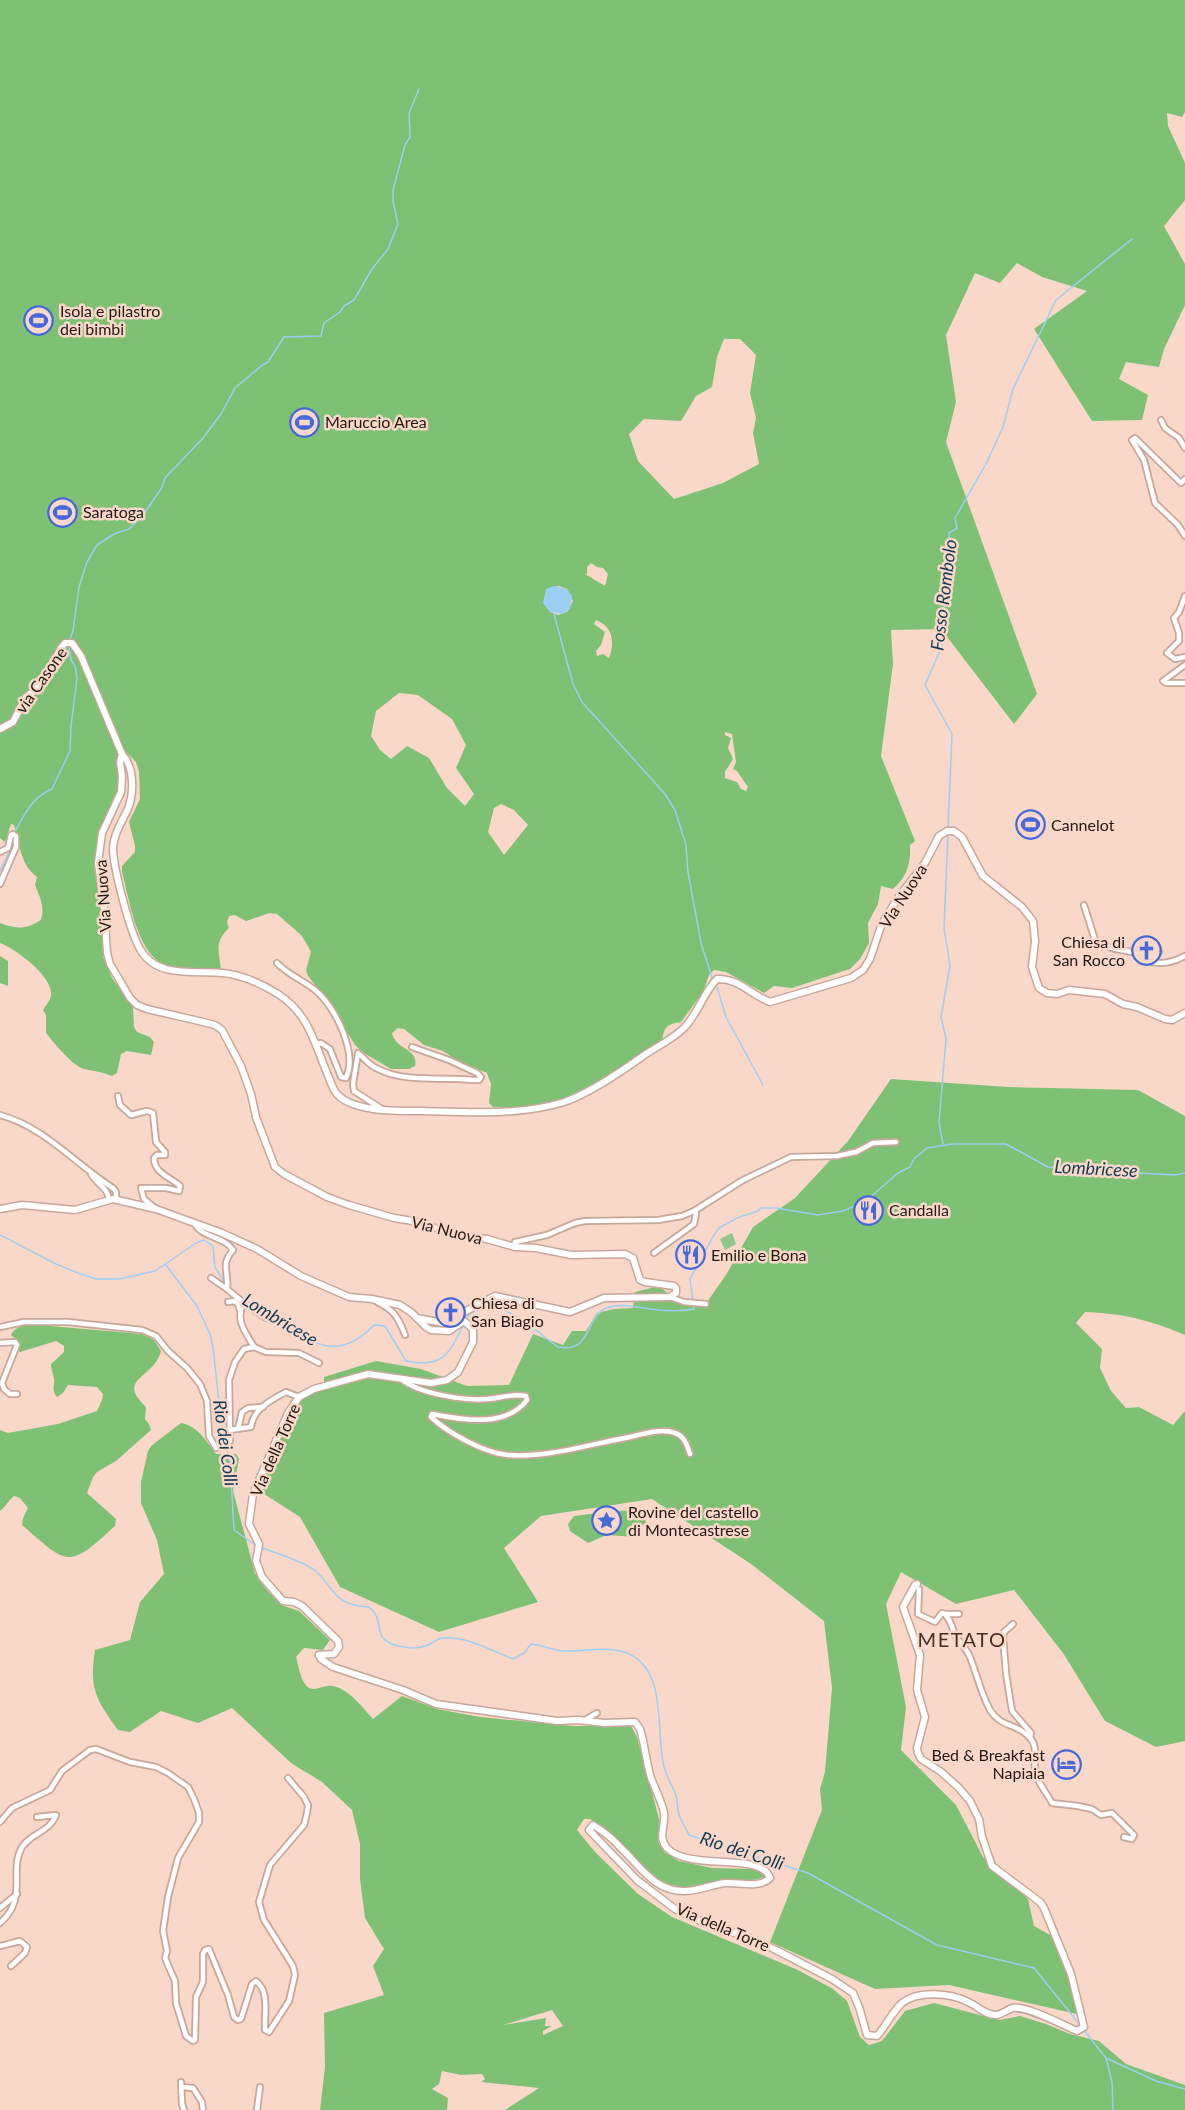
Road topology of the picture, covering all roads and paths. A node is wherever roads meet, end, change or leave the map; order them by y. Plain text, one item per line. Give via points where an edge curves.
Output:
1 (1161, 420) dead end
2 (1185, 448) edge
3 (1185, 479) edge
4 (1185, 536) edge
5 (1185, 596) edge
6 (1185, 657) edge
7 (1185, 665) edge
8 (1185, 683) edge
9 (0, 729) edge
10 (122, 754) junction
11 (0, 852) edge
12 (0, 884) edge
13 (1084, 905) dead end
14 (1159, 952) dead end
15 (1185, 956) edge
16 (1152, 962) junction
17 (277, 963) dead end
18 (1185, 1013) edge
19 (317, 1044) junction
20 (412, 1047) dead end
21 (118, 1096) dead end
22 (384, 1110) junction
23 (0, 1115) edge
24 (896, 1142) dead end
25 (112, 1200) junction
26 (0, 1209) edge
27 (156, 1209) junction
28 (694, 1211) junction
29 (195, 1224) junction
30 (515, 1247) junction
31 (654, 1253) dead end
32 (211, 1278) dead end
33 (227, 1289) junction
34 (670, 1297) junction
35 (372, 1299) junction
36 (228, 1302) dead end
37 (244, 1304) junction
38 (706, 1304) dead end
39 (240, 1310) junction
40 (266, 1318) dead end
41 (417, 1318) junction
42 (0, 1327) edge
43 (405, 1335) dead end
44 (0, 1343) edge
45 (254, 1347) junction
46 (319, 1363) dead end
47 (401, 1379) junction
48 (17, 1394) dead end
49 (299, 1397) junction
50 (263, 1407) junction
51 (238, 1429) junction
52 (229, 1430) junction
53 (690, 1454) dead end
54 (919, 1586) joint
55 (945, 1614) junction
56 (959, 1614) dead end
57 (1013, 1624) dead end
58 (597, 1713) dead end
59 (583, 1721) junction
60 (1030, 1737) junction
61 (288, 1779) dead end
62 (37, 1818) dead end
63 (0, 1822) edge
64 (1124, 1837) dead end
65 (17, 1894) junction
66 (0, 1908) edge
67 (0, 1923) edge
68 (0, 1946) edge
69 (11, 1966) dead end
70 (260, 2087) dead end
71 (184, 2110) edge
72 (203, 2110) edge
73 (258, 2110) edge

1 - 2 street
3 - 4 street via 1181,483 1141,441 1132,440 1144,460 1155,503
5 - 6 street via 1174,618 1179,641 1167,652 1175,659
7 - 8 street via 1163,681
9 - 10 street, via Casone via 13,722 26,697 41,685 69,643 81,656
10 - 19 street, Via Nuova via 132,772 132,790 113,851 139,948 152,964 167,970 243,977 278,994 299,1012
10 - 30 street, Via Nuova via 121,792 102,833 98,863 107,953 130,998 147,1009 198,1020 222,1030 241,1066 271,1159 284,1174 327,1197 369,1212
11 - 12 street via 8,849 11,834 14,835 16,847
13 - 16 street via 1095,940 1114,950 1140,954
14 - 16 street
15 - 16 street via 1169,962
17 - 19 street via 316,991 339,1023 349,1050 346,1078 341,1077 330,1049
18 - 22 street, Via Nuova via 1165,1019 1105,994 1069,990 1057,994 1038,988 1032,967 1033,921 1022,907 983,876 962,837 947,831 939,836 925,863 897,899 863,970 851,978 770,1002 742,985 717,979 683,1029 616,1075 566,1101 518,1111
19 - 22 street, Via Nuova via 336,1094 352,1103
20 - 22 street via 481,1077 473,1080 401,1076 375,1067 358,1053 354,1091
21 - 27 street via 120,1105 130,1115 153,1113 156,1142 165,1152 154,1158 155,1166 180,1186 178,1191 141,1188 144,1199
23 - 25 street via 50,1140 90,1171
24 - 28 street via 873,1143 837,1156 790,1157
25 - 26 street via 75,1210 22,1205
25 - 27 street
27 - 29 street
28 - 30 street via 658,1220 574,1223 547,1235 515,1242
28 - 31 street via 693,1224
29 - 33 street via 198,1231 229,1244 233,1250 225,1259
29 - 35 street via 257,1249 301,1276 349,1297
30 - 34 street, Via Nuova via 571,1255 625,1254 633,1258 640,1280 676,1288
32 - 33 street
33 - 37 street
34 - 38 street
34 - 41 street via 604,1298 570,1312 495,1296 443,1323
35 - 41 street via 400,1305
35 - 43 street via 394,1312
36 - 39 street via 234,1301
37 - 39 street
37 - 40 street
39 - 45 street via 240,1320
41 - 47 street, Via della Torre via 436,1331 449,1331 464,1321 474,1334 473,1342 459,1372 447,1380 431,1383
42 - 52 street via 24,1322 68,1322 142,1330 156,1336 200,1384 207,1401 209,1436 216,1449 230,1441
44 - 48 street via 17,1345 2,1383 10,1394
45 - 46 street via 266,1352 299,1353
45 - 52 street via 244,1349 231,1373
47 - 49 street, Via della Torre via 368,1374
47 - 53 street via 442,1395 487,1399 526,1396 521,1408 500,1418 432,1414 451,1431 490,1452 530,1455 667,1432 685,1439
49 - 50 street via 286,1392
49 - 59 street, Via della Torre via 273,1445 254,1494 249,1524 259,1544 256,1561 276,1595 302,1606 338,1641 334,1654 319,1655 321,1659 328,1665 436,1704 521,1718
50 - 51 street via 252,1420 252,1427
50 - 51 street via 242,1412
51 - 52 street
54 - 55 street via 918,1614 935,1622
54 - 59 street, Via della Torre via 915,1585 903,1607 920,1655 917,1690 925,1717 918,1753 970,1801 992,1866 1044,1908 1071,1974 1082,2028 1077,2031 1014,2008 998,2016 954,1996 928,1995 902,2003 877,2036 867,2035 853,1993 776,1950 680,1912 642,1885 602,1845 589,1830 592,1825 623,1849 647,1877 672,1890 763,1883 770,1878 766,1872 743,1862 705,1862 675,1854 666,1847 661,1838 664,1813 640,1728 631,1721
55 - 56 street
55 - 60 street via 969,1654 978,1684 996,1718
57 - 60 street via 1003,1636 1006,1677 1012,1711 1031,1733
58 - 59 street
60 - 64 street via 1036,1747 1036,1774 1052,1803 1092,1809 1101,1815 1112,1813 1134,1835 1132,1839
61 - 63 street via 308,1805 304,1825 270,1865 259,1902 264,1920 295,1975 289,2001 269,2032 265,2030 260,1984 256,1981 250,1989 244,2015 238,2020 209,1949 202,1954 203,1982 196,1996 195,2040 189,2040 185,2031 176,2003 175,1981 165,1958 163,1931 178,1858 199,1822 188,1787 156,1767 90,1750 62,1771 50,1790 12,1808
62 - 65 street via 56,1815 53,1824 21,1848
65 - 66 street
65 - 67 street
68 - 69 street via 20,1941 26,1944 25,1953
70 - 73 street
71 - 72 street via 182,2085 193,2088

